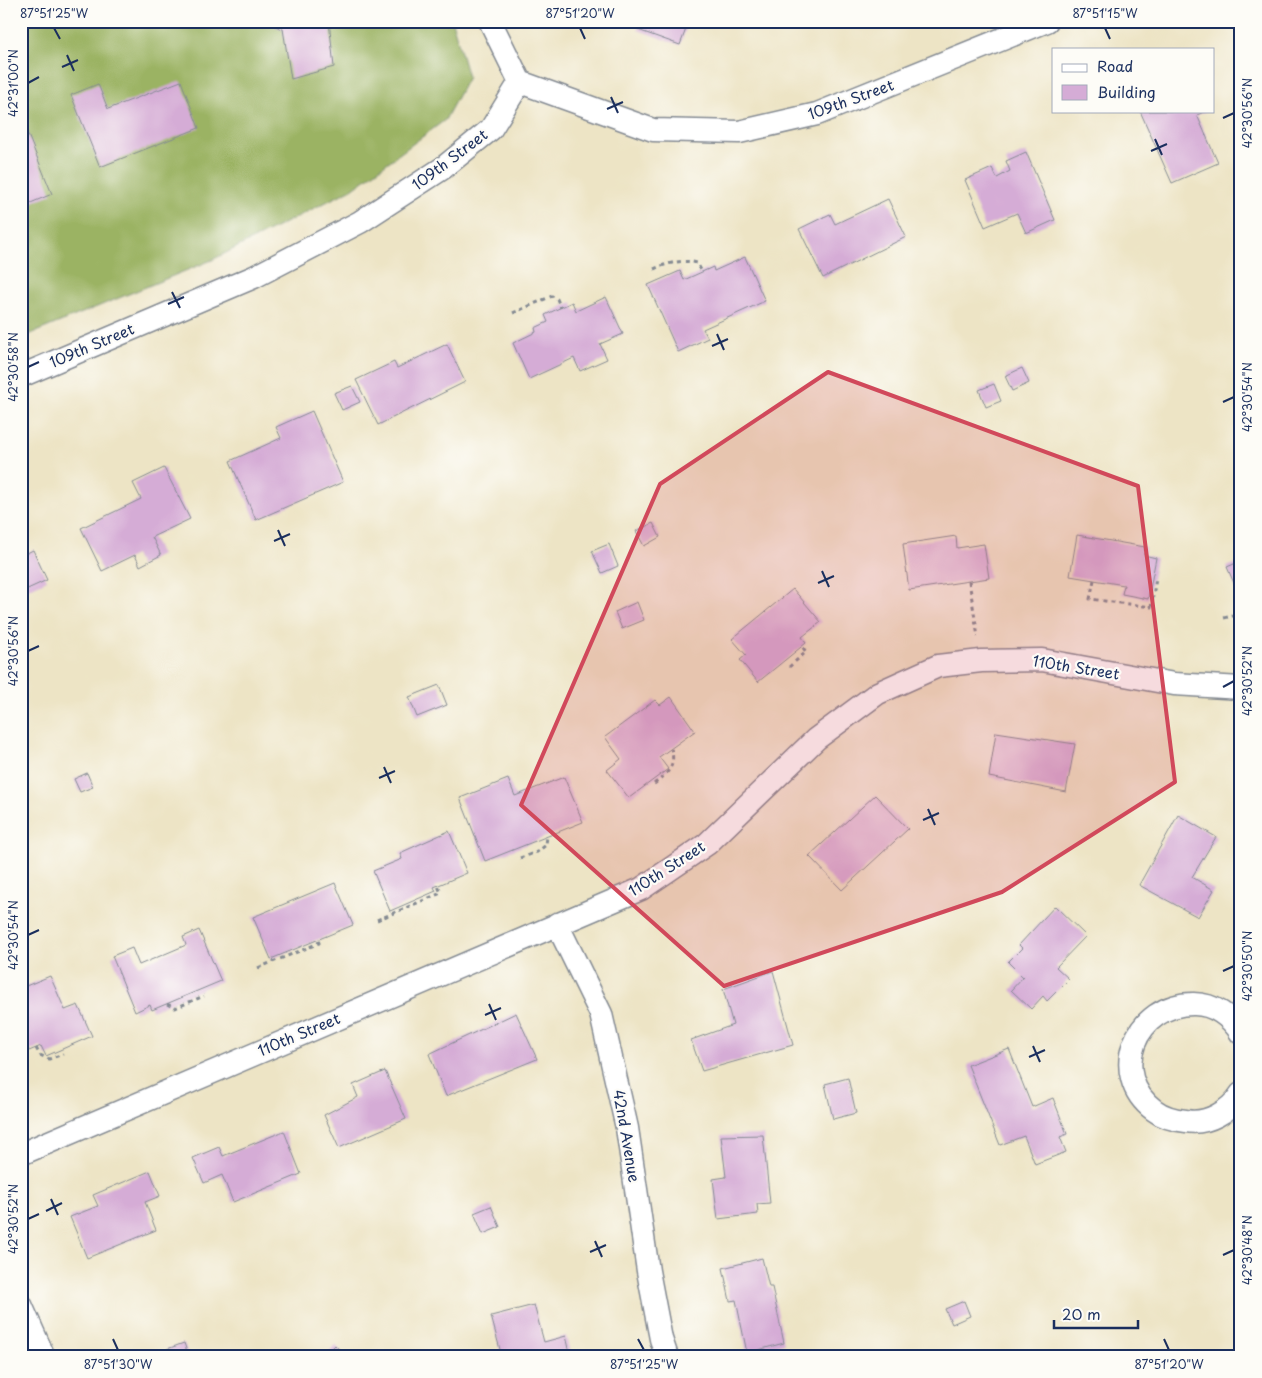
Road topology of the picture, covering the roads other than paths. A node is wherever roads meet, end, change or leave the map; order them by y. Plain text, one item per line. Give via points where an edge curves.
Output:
1 (490, 21) edge
2 (1047, 21) edge
3 (520, 82) junction
4 (21, 376) edge
5 (1241, 688) edge
6 (557, 924) junction
7 (1239, 1024) edge
8 (1241, 1094) edge
9 (21, 1154) edge
10 (21, 1305) edge
11 (44, 1357) edge
12 (667, 1357) edge

1 - 3 street
2 - 3 street, 109th Street via 817,114 739,132 652,130
3 - 4 street, 109th Street via 491,129 443,168 360,222 254,277
5 - 6 street, 110th Street via 1174,684 1042,660 981,660 938,666 878,693 816,739 707,844 641,889
6 - 9 street, 110th Street
6 - 12 street, 42nd Avenue via 601,1014 627,1128 648,1271
7 - 8 street via 1220,1011 1201,1004 1181,1004 1162,1010 1146,1022 1135,1039 1131,1068 1141,1096 1154,1110 1171,1119 1190,1122 1209,1119 1226,1110
10 - 11 street

